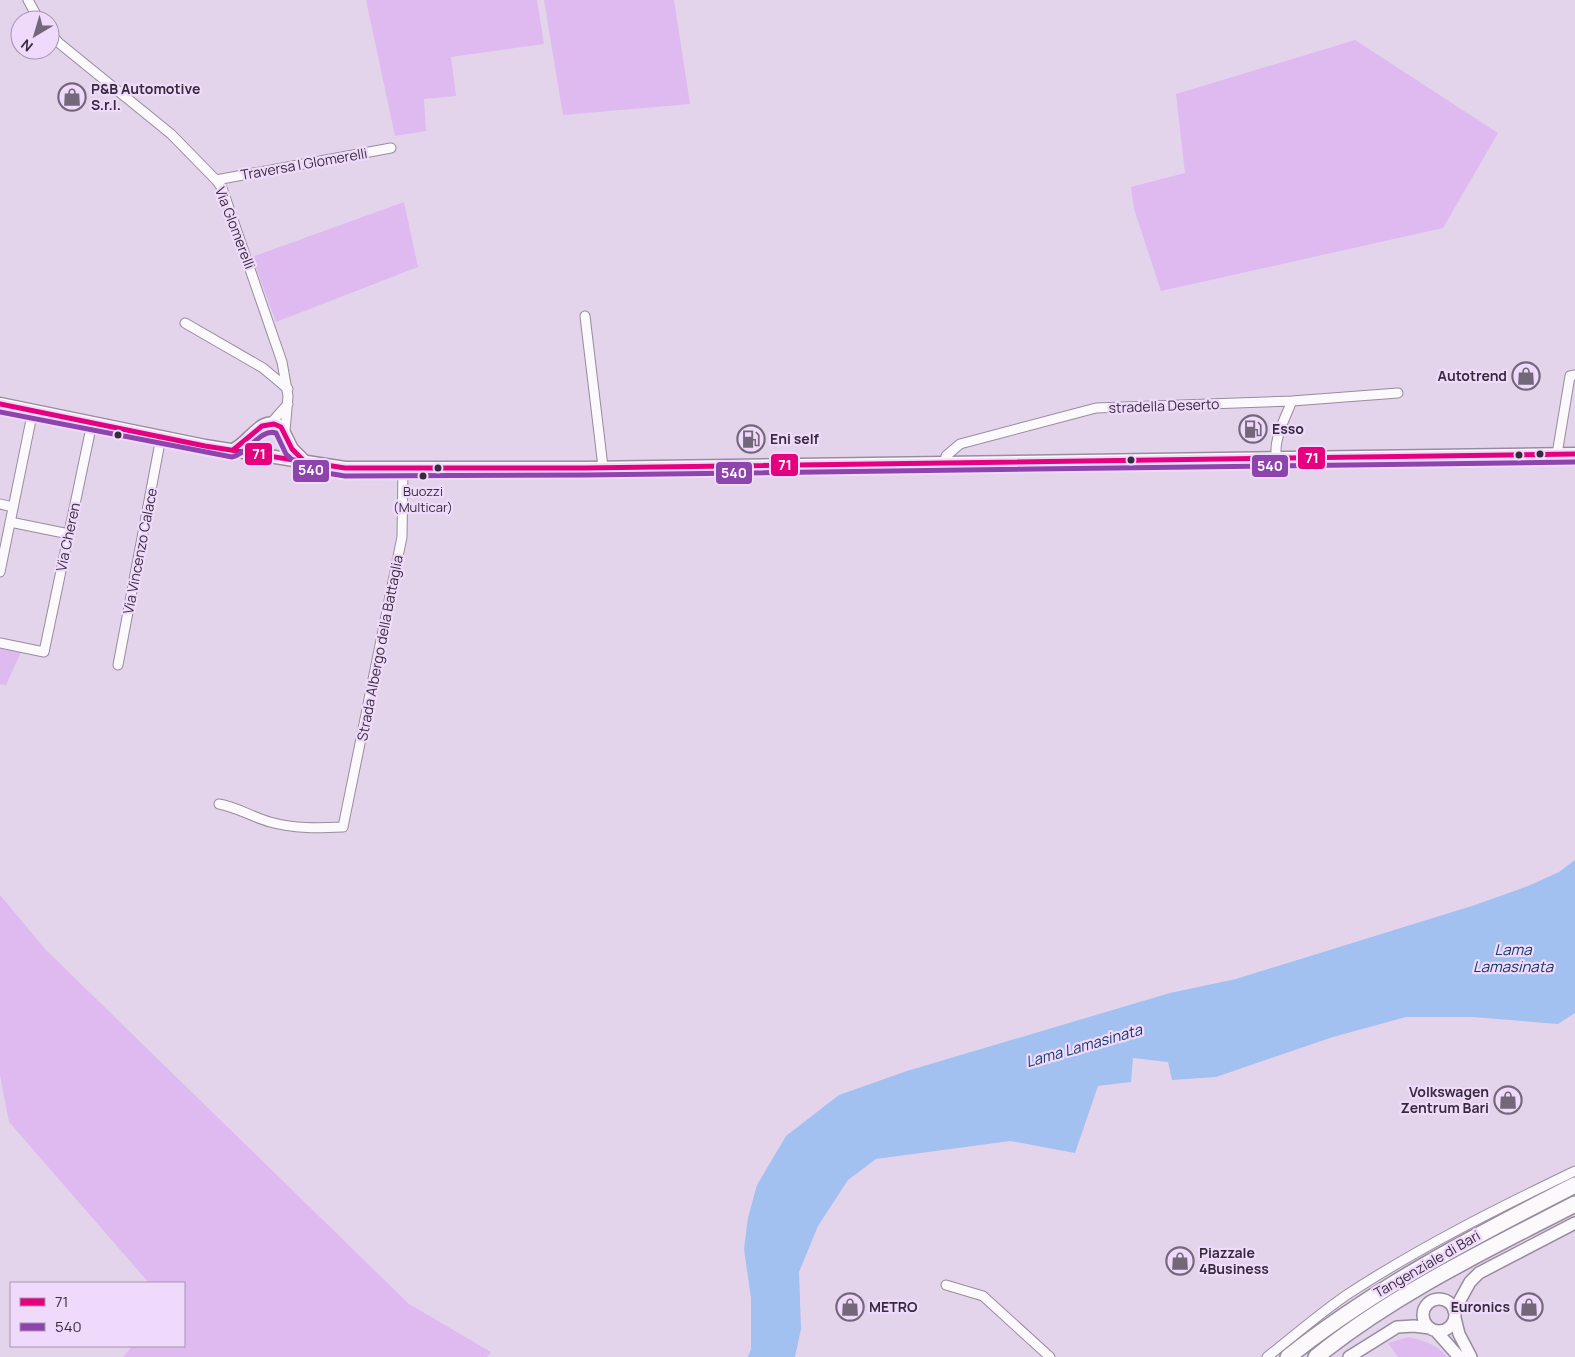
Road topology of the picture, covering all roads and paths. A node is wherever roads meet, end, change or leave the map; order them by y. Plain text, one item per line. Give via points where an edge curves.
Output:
1 (60, 44) edge
2 (391, 148) dead end
3 (216, 180) junction
4 (585, 316) dead end
5 (184, 322) dead end
6 (282, 362) junction
7 (263, 368) junction
8 (1575, 375) edge
9 (288, 389) junction
10 (1398, 393) dead end
11 (1292, 401) junction
12 (0, 404) edge
13 (288, 404) junction
14 (33, 410) junction
15 (271, 423) junction
16 (92, 424) junction
17 (254, 435) junction
18 (286, 436) junction
19 (162, 437) junction
20 (233, 450) junction
21 (1557, 454) junction
22 (1575, 454) edge
23 (267, 455) junction
24 (1277, 458) junction
25 (306, 463) junction
26 (945, 463) junction
27 (603, 467) junction
28 (402, 468) junction
29 (0, 504) edge
30 (13, 507) junction
31 (10, 522) junction
32 (68, 534) junction
33 (0, 572) edge
34 (0, 643) edge
35 (118, 665) dead end
36 (219, 804) dead end
37 (1575, 1171) edge
38 (1575, 1185) edge
39 (1575, 1204) edge
40 (1575, 1222) edge
41 (946, 1285) dead end
42 (1455, 1314) junction
43 (1433, 1330) junction
44 (1050, 1357) edge
45 (1267, 1357) edge
46 (1288, 1357) edge
47 (1316, 1357) edge
48 (1349, 1357) edge
49 (1459, 1357) edge
50 (1471, 1357) edge

1 - 3 street, Via Glomerelli via 171,134
2 - 3 street, Traversa I Glomerelli
3 - 6 street, Via Glomerelli via 222,188
4 - 27 street
5 - 7 street
6 - 7 street via 275,368
6 - 9 street, Via Glomerelli
7 - 9 street
8 - 21 street via 1570,376
9 - 13 street, Via Glomerelli
10 - 11 street, stradella Deserto
11 - 24 street via 1275,452
11 - 26 street, stradella Deserto via 1096,408 960,444 946,456
12 - 14 main road
13 - 15 street
13 - 18 street, Via Glomerelli
14 - 16 main road
14 - 30 street
15 - 17 main road via 261,426
15 - 18 main road via 282,427
16 - 19 main road
16 - 32 street, Via Cheren
17 - 20 main road
17 - 23 main road via 255,446
18 - 23 main road via 282,452
18 - 25 main road
19 - 20 main road
19 - 35 street, Via Vincenzo Calace
20 - 23 main road
21 - 22 main road
21 - 24 main road
23 - 25 main road
24 - 26 main road
25 - 28 main road via 345,468
26 - 27 main road
27 - 28 main road
28 - 36 street, Strada Albergo della Battaglia via 402,536 343,827 293,827
29 - 30 street
30 - 31 street
31 - 32 street
31 - 33 street
32 - 34 street, Via Cheren via 44,652
37 - 45 street via 1348,1294
38 - 46 highway, Tangenziale di Bari via 1475,1235 1406,1275
39 - 47 highway, Tangenziale di Bari via 1420,1286 1339,1338
40 - 42 street via 1479,1273 1470,1282
41 - 44 street via 983,1296
42 - 43 street via 1450,1327 1443,1331
42 - 43 street via 1445,1301 1431,1302 1423,1317
42 - 50 street via 1459,1334
43 - 48 street via 1397,1327
43 - 49 street

